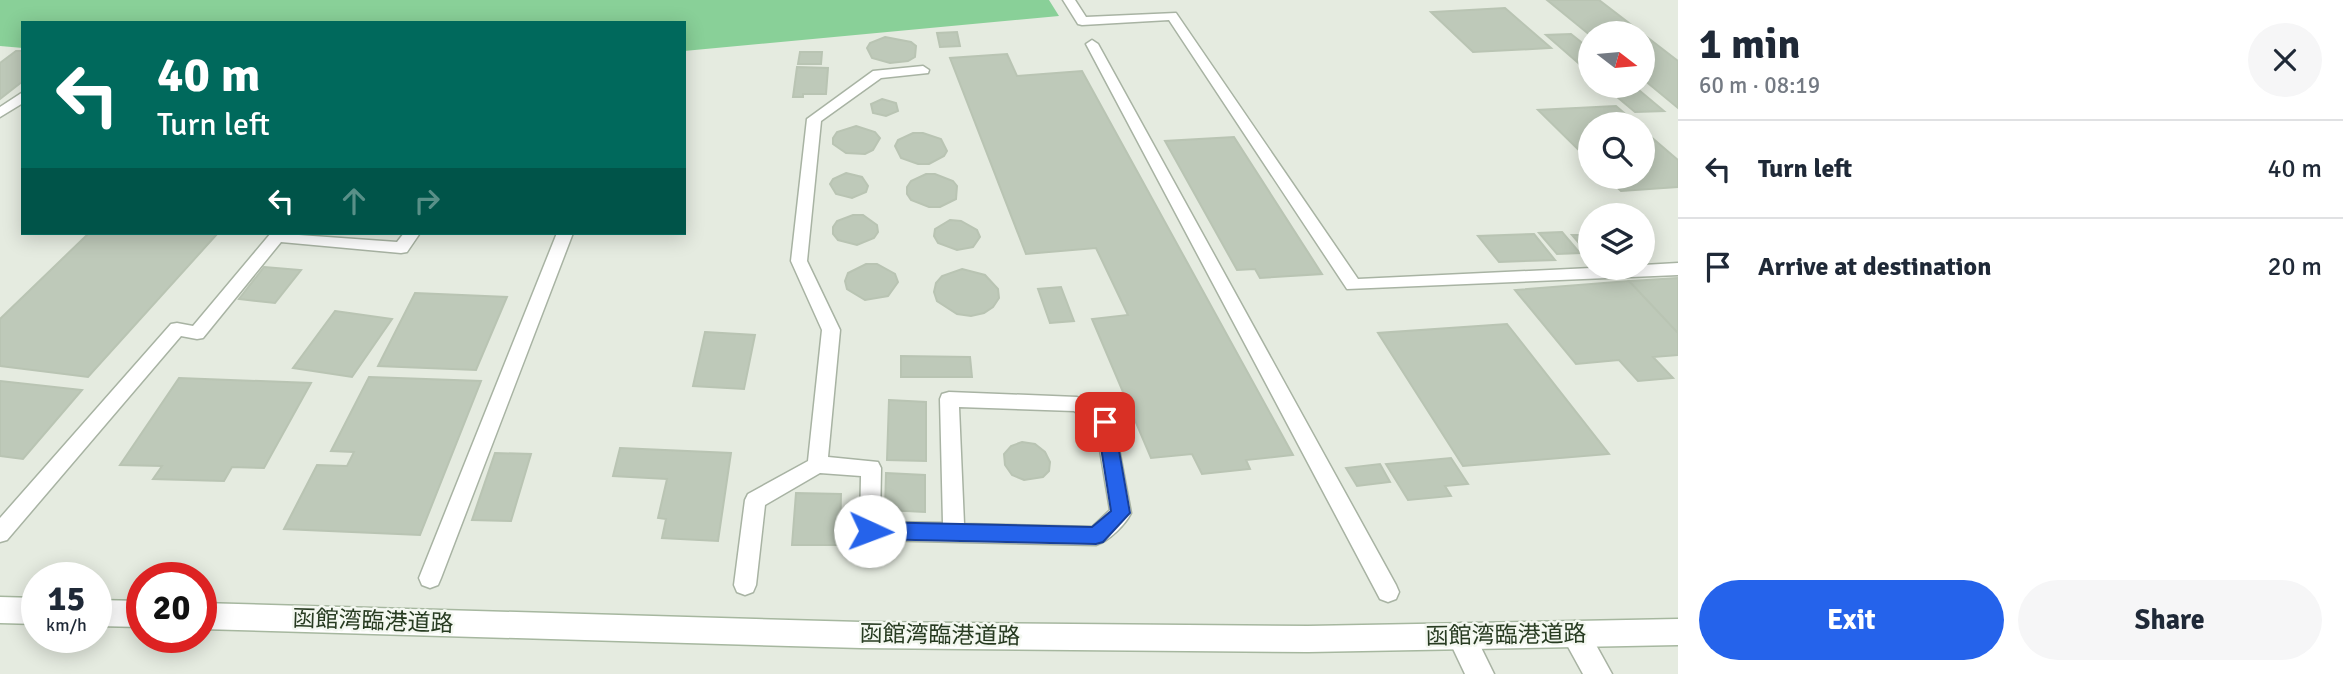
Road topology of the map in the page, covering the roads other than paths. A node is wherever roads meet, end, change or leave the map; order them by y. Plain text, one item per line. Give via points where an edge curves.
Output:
1 (1069, 0) edge
2 (1092, 44) dead end
3 (923, 70) dead end
4 (21, 97) edge
5 (0, 113) edge
6 (278, 235) edge
7 (411, 235) edge
8 (564, 235) edge
9 (1678, 269) edge
10 (817, 465) junction
11 (0, 533) edge
12 (954, 533) junction
13 (430, 578) dead end
14 (745, 585) dead end
15 (1388, 592) dead end
16 (0, 610) edge
17 (21, 611) edge
18 (217, 616) edge
19 (1678, 632) edge
20 (1575, 634) junction
21 (1461, 636) junction
22 (1480, 674) edge
23 (1598, 674) edge

1 - 9 lane via 1082,21 1172,16 1353,285
2 - 15 lane
3 - 10 lane via 878,75 814,119 799,261 831,330
4 - 5 lane
6 - 7 lane via 401,248
6 - 11 lane via 197,333 177,329
8 - 13 lane
10 - 12 lane via 871,468 870,531
10 - 14 lane via 755,500
12 - 12 lane via 1096,536 1121,513 1105,422 1077,404 949,399
16 - 17 street
18 - 21 street, 函館湾臨港道路 via 861,635
19 - 20 street, 函館湾臨港道路
20 - 21 street, 函館湾臨港道路
20 - 23 street
21 - 22 street

